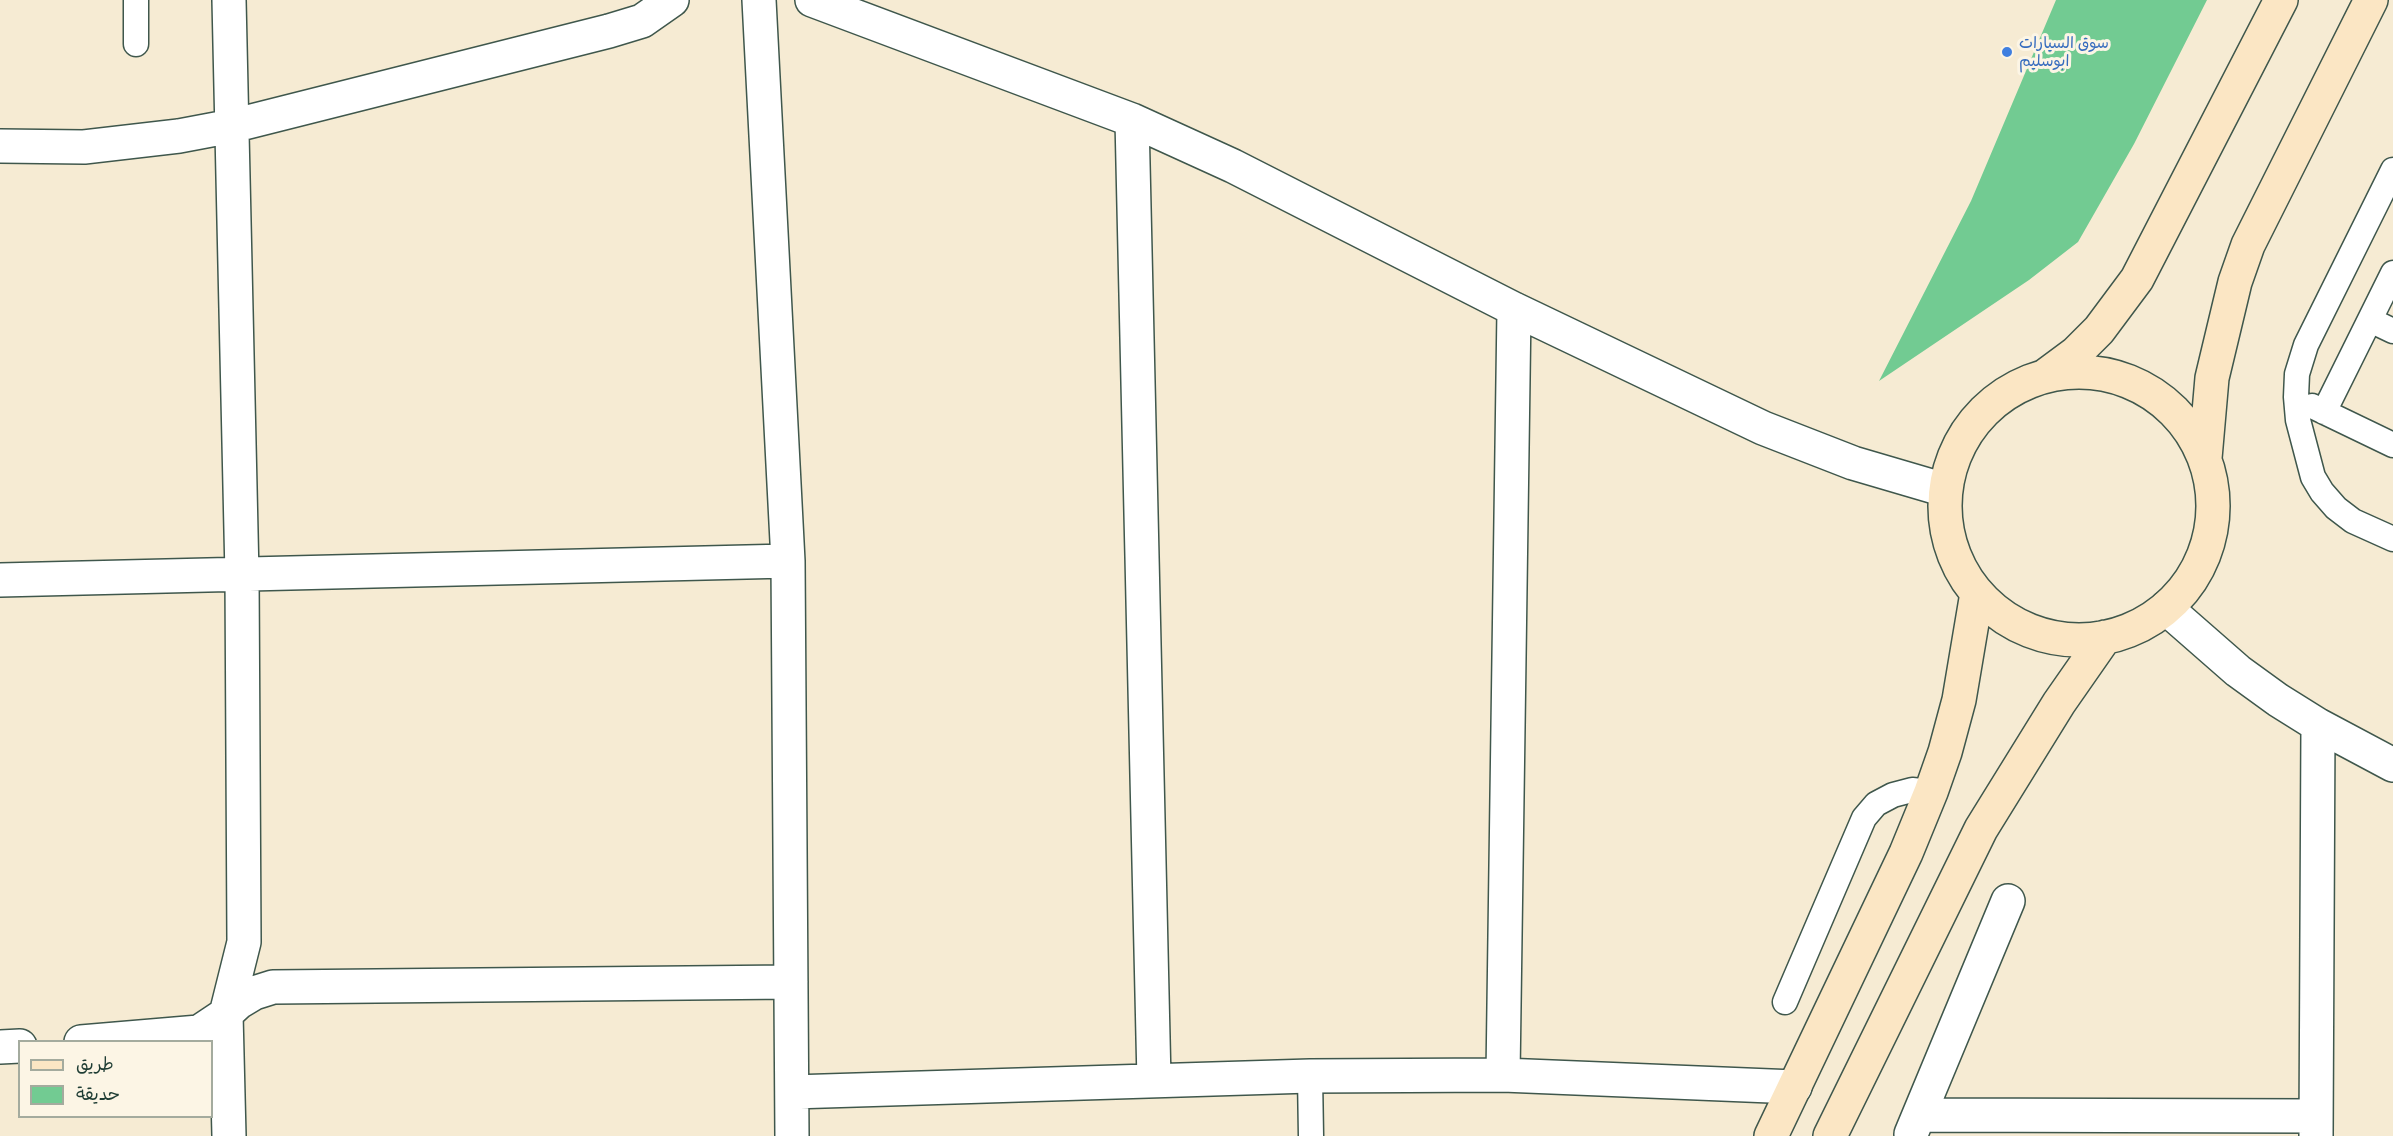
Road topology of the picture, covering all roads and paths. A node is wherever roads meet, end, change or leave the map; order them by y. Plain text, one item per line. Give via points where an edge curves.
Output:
1 (136, 0) edge
2 (229, 0) edge
3 (672, 0) edge
4 (759, 0) edge
5 (812, 0) edge
6 (2281, 0) edge
7 (2371, 0) edge
8 (136, 44) dead end
9 (1132, 120) junction
10 (232, 126) junction
11 (0, 146) edge
12 (2393, 170) edge
13 (2393, 273) edge
14 (1514, 309) junction
15 (2370, 320) junction
16 (2393, 331) edge
17 (2044, 377) junction
18 (2296, 397) junction
19 (2324, 412) junction
20 (2393, 446) edge
21 (2205, 458) junction
22 (1945, 490) junction
23 (2393, 539) edge
24 (788, 561) junction
25 (242, 575) junction
26 (0, 580) edge
27 (1977, 592) junction
28 (2166, 608) junction
29 (2105, 637) junction
30 (2318, 725) junction
31 (2388, 758) edge
32 (1931, 792) junction
33 (2008, 901) dead end
34 (791, 982) junction
35 (1785, 1002) dead end
36 (226, 1014) junction
37 (94, 1040) edge
38 (18, 1046) edge
39 (0, 1047) edge
40 (1503, 1075) junction
41 (1310, 1076) junction
42 (1154, 1081) junction
43 (1795, 1087) junction
44 (792, 1092) junction
45 (1914, 1126) edge
46 (2316, 1126) edge
47 (229, 1136) edge
48 (792, 1136) edge
49 (1311, 1136) edge
50 (1772, 1136) edge
51 (1830, 1136) edge

1 - 8 lane
2 - 10 street
3 - 10 street via 642,21 609,31
4 - 24 street
5 - 9 street
6 - 17 street via 2137,279 2099,330
7 - 21 street via 2248,245 2224,320 2212,378
9 - 14 street via 1329,213
9 - 42 street
10 - 11 street via 115,144
10 - 25 street
12 - 18 lane via 2306,345 2296,374
13 - 15 lane
14 - 22 street via 1772,432 1853,463
14 - 40 street
15 - 16 lane
15 - 19 lane
17 - 21 street via 2083,372 2122,379 2157,397 2186,424
17 - 22 street via 2019,385 1978,418 1962,439
18 - 19 lane
18 - 23 lane via 2313,477 2322,492 2353,521
19 - 20 lane
21 - 28 street via 2212,490 2212,523 2207,544 2188,583
22 - 27 street via 1950,545
24 - 25 street
24 - 34 street
25 - 26 street
25 - 36 street via 244,942
27 - 29 street via 1997,613 2022,627 2077,640
27 - 32 street via 1959,700
28 - 29 street via 2127,631
28 - 30 street via 2238,671
29 - 51 street via 1981,829
30 - 31 street
30 - 46 street
32 - 35 lane via 1912,790 1893,795 1876,804 1864,818
32 - 43 street
33 - 45 street
34 - 36 street via 273,987 238,1002
34 - 44 street
36 - 37 street via 199,1032
36 - 47 street
38 - 39 street
40 - 41 street
40 - 43 street
41 - 42 street
41 - 49 lane
42 - 44 street
43 - 50 street
44 - 48 street
45 - 46 street

